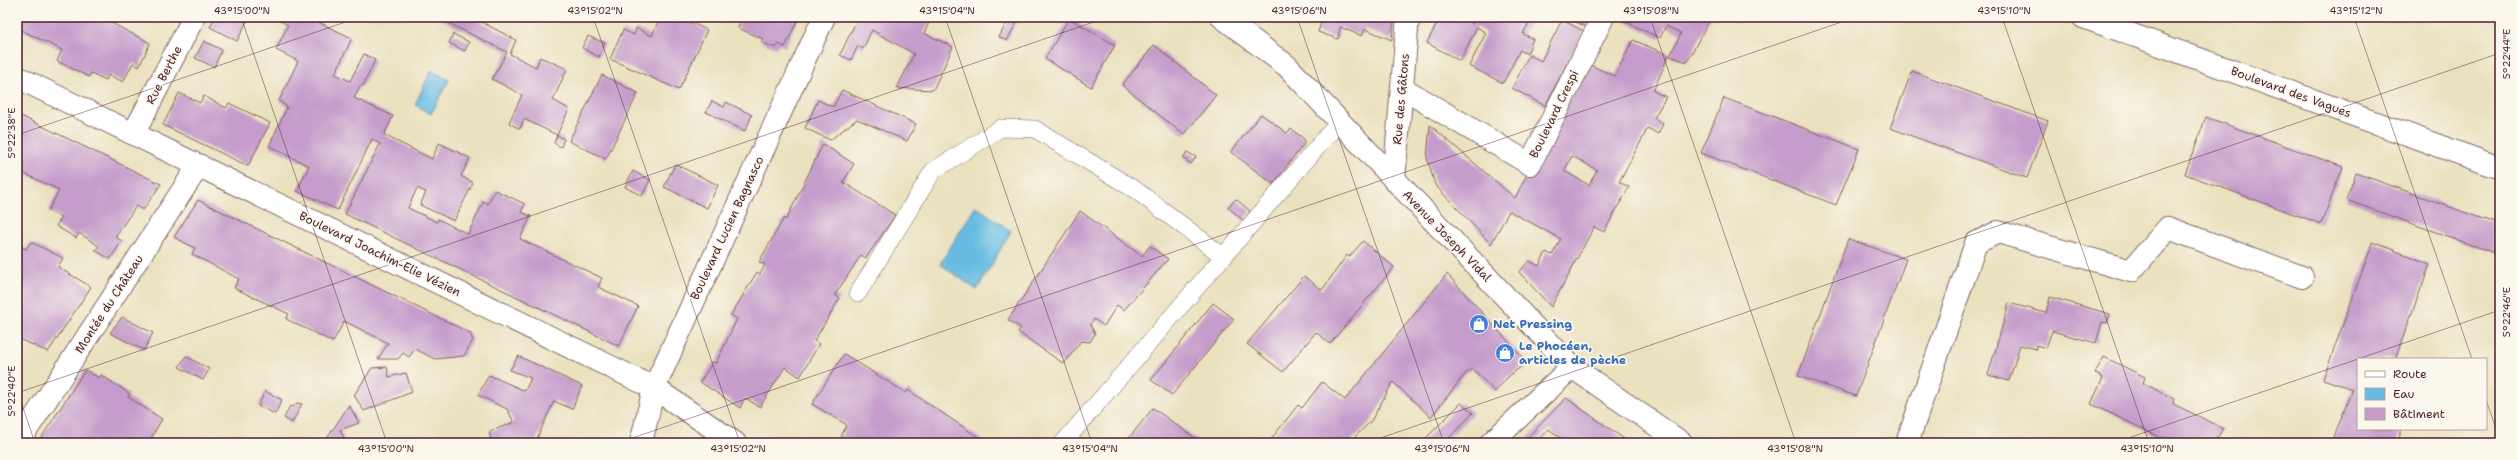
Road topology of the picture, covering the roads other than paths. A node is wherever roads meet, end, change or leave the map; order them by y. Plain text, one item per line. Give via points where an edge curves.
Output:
1 (194, 17) edge
2 (824, 17) edge
3 (1222, 17) edge
4 (1408, 17) edge
5 (1603, 17) edge
6 (2083, 17) edge
7 (17, 77) edge
8 (1402, 88) junction
9 (1339, 122) junction
10 (134, 133) junction
11 (199, 165) junction
12 (2500, 168) edge
13 (1394, 180) junction
14 (1224, 257) junction
15 (2302, 277) dead end
16 (858, 293) dead end
17 (1572, 367) junction
18 (654, 388) junction
19 (18, 443) edge
20 (641, 443) edge
21 (735, 443) edge
22 (1063, 443) edge
23 (1491, 443) edge
24 (1682, 443) edge
25 (1907, 443) edge

1 - 10 street, Rue Berthe
2 - 18 street, Boulevard Lucien Bagnasco
3 - 9 street, Avenue Joseph Vidal via 1287,66
4 - 8 street, Rue des Gâtons
5 - 8 street, Boulevard Crespi via 1530,164
6 - 12 street, Boulevard des Vagues
7 - 10 street, Boulevard Joachim-Elie Vézien
8 - 13 street, Rue des Gâtons
9 - 13 street, Avenue Joseph Vidal
9 - 14 lane
10 - 11 street, Boulevard Joachim-Elie Vézien
11 - 18 street, Boulevard Joachim-Elie Vézien
11 - 19 street, Montée du Château
13 - 17 street, Avenue Joseph Vidal
14 - 16 lane via 1137,191 1034,130 1001,128 933,171
14 - 22 lane
15 - 25 street via 2168,228 2131,271 1998,232 1976,243
17 - 23 street
17 - 24 street, Avenue Joseph Vidal
18 - 20 street, Boulevard Lucien Bagnasco
18 - 21 street, Boulevard Joachim-Elie Vézien

